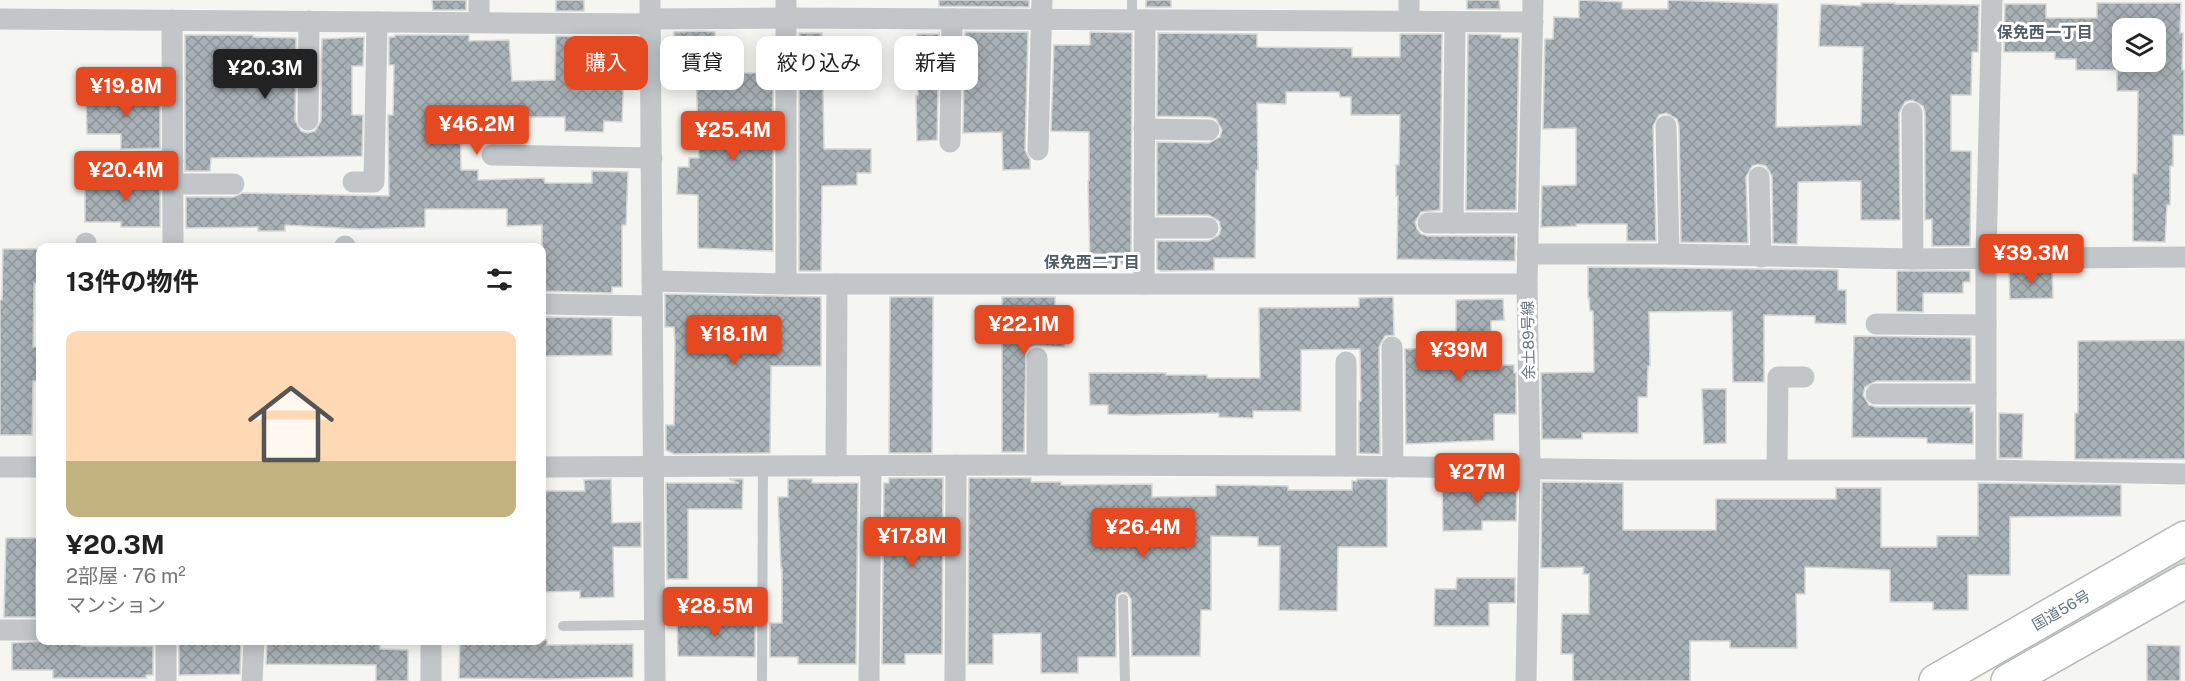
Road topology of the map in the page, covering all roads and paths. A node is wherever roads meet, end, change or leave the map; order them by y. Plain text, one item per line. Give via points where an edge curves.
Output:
1 (479, 0) edge
2 (1533, 0) edge
3 (1992, 0) edge
4 (786, 9) edge
5 (873, 9) edge
6 (1042, 10) edge
7 (1409, 11) edge
8 (177, 13) edge
9 (956, 13) edge
10 (1136, 13) edge
11 (651, 15) edge
12 (0, 19) edge
13 (309, 21) junction
14 (377, 22) junction
15 (479, 22) junction
16 (1455, 22) junction
17 (1533, 22) junction
18 (1912, 113) dead end
19 (308, 120) dead end
20 (1666, 126) dead end
21 (1144, 129) junction
22 (1209, 130) dead end
23 (950, 142) dead end
24 (1038, 150) dead end
25 (492, 155) dead end
26 (652, 158) junction
27 (91, 162) dead end
28 (173, 162) junction
29 (1759, 177) dead end
30 (353, 182) dead end
31 (173, 184) junction
32 (234, 184) dead end
33 (1428, 223) dead end
34 (1453, 223) junction
35 (1528, 223) junction
36 (1144, 228) junction
37 (1208, 228) dead end
38 (173, 243) edge
39 (1527, 254) junction
40 (1669, 254) junction
41 (1761, 257) junction
42 (2185, 257) edge
43 (1913, 259) junction
44 (1986, 259) junction
45 (652, 281) junction
46 (786, 284) junction
47 (837, 284) junction
48 (1144, 284) junction
49 (1527, 284) junction
50 (546, 304) edge
51 (652, 306) junction
52 (1876, 324) dead end
53 (1986, 325) junction
54 (1392, 347) dead end
55 (1037, 358) dead end
56 (1346, 362) dead end
57 (1804, 377) dead end
58 (1876, 394) dead end
59 (1986, 394) junction
60 (956, 465) junction
61 (1037, 465) junction
62 (0, 466) edge
63 (36, 466) edge
64 (763, 466) junction
65 (836, 466) junction
66 (871, 466) junction
67 (1346, 466) junction
68 (1393, 466) junction
69 (546, 467) edge
70 (652, 467) junction
71 (1530, 468) junction
72 (1777, 468) junction
73 (1986, 470) junction
74 (2185, 474) edge
75 (2185, 538) edge
76 (2185, 581) edge
77 (1124, 599) dead end
78 (563, 626) dead end
79 (654, 626) junction
80 (0, 630) edge
81 (36, 630) edge
82 (166, 645) edge
83 (254, 645) edge
84 (431, 645) edge
85 (166, 681) edge
86 (252, 681) edge
87 (431, 681) edge
88 (655, 681) edge
89 (762, 681) edge
90 (869, 681) edge
91 (955, 681) edge
92 (1125, 681) edge
93 (1526, 681) edge
94 (1936, 681) edge
95 (2008, 681) edge

1 - 15 street
2 - 17 street, 余土89号線
3 - 44 street
4 - 5 street
4 - 11 street
4 - 46 street
5 - 9 street
6 - 9 street
6 - 10 street
6 - 24 street
7 - 10 street
7 - 16 street
8 - 12 street
8 - 13 street
8 - 28 street
9 - 23 street
10 - 21 street
11 - 15 street
11 - 26 street
13 - 14 street
13 - 19 street
14 - 15 street
14 - 30 street via 374,182
16 - 17 street
16 - 34 street
17 - 35 street, 余土89号線
18 - 43 street
20 - 40 street
21 - 22 street
21 - 36 street
25 - 26 street
26 - 45 street
27 - 28 street
28 - 31 street
29 - 41 street
31 - 32 street
31 - 38 street
33 - 34 street
34 - 35 street
35 - 39 street, 余土89号線
36 - 37 street
36 - 48 street
39 - 40 street
39 - 49 street, 余土89号線
40 - 41 street
41 - 43 street
42 - 44 street
43 - 44 street
44 - 53 street
45 - 46 street
45 - 51 street
46 - 47 street
47 - 48 street
47 - 65 street
48 - 49 street
49 - 71 street, 余土89号線
50 - 51 street
51 - 70 street
52 - 53 street
53 - 59 street
54 - 68 street
55 - 61 street
56 - 67 street
57 - 72 street via 1778,377
58 - 59 street
59 - 73 street
60 - 61 street
60 - 66 street
60 - 91 street
61 - 67 street
62 - 63 street
64 - 65 street
64 - 70 street
64 - 89 lane
65 - 66 street
66 - 90 street
67 - 68 street
68 - 71 street
69 - 70 street
70 - 79 street
71 - 72 street
71 - 93 street, 余土89号線
72 - 73 street
73 - 74 street
75 - 94 highway, 国道56号
76 - 95 highway
77 - 92 lane
78 - 79 lane
79 - 88 street
80 - 81 street
82 - 85 street
83 - 86 street
84 - 87 street

